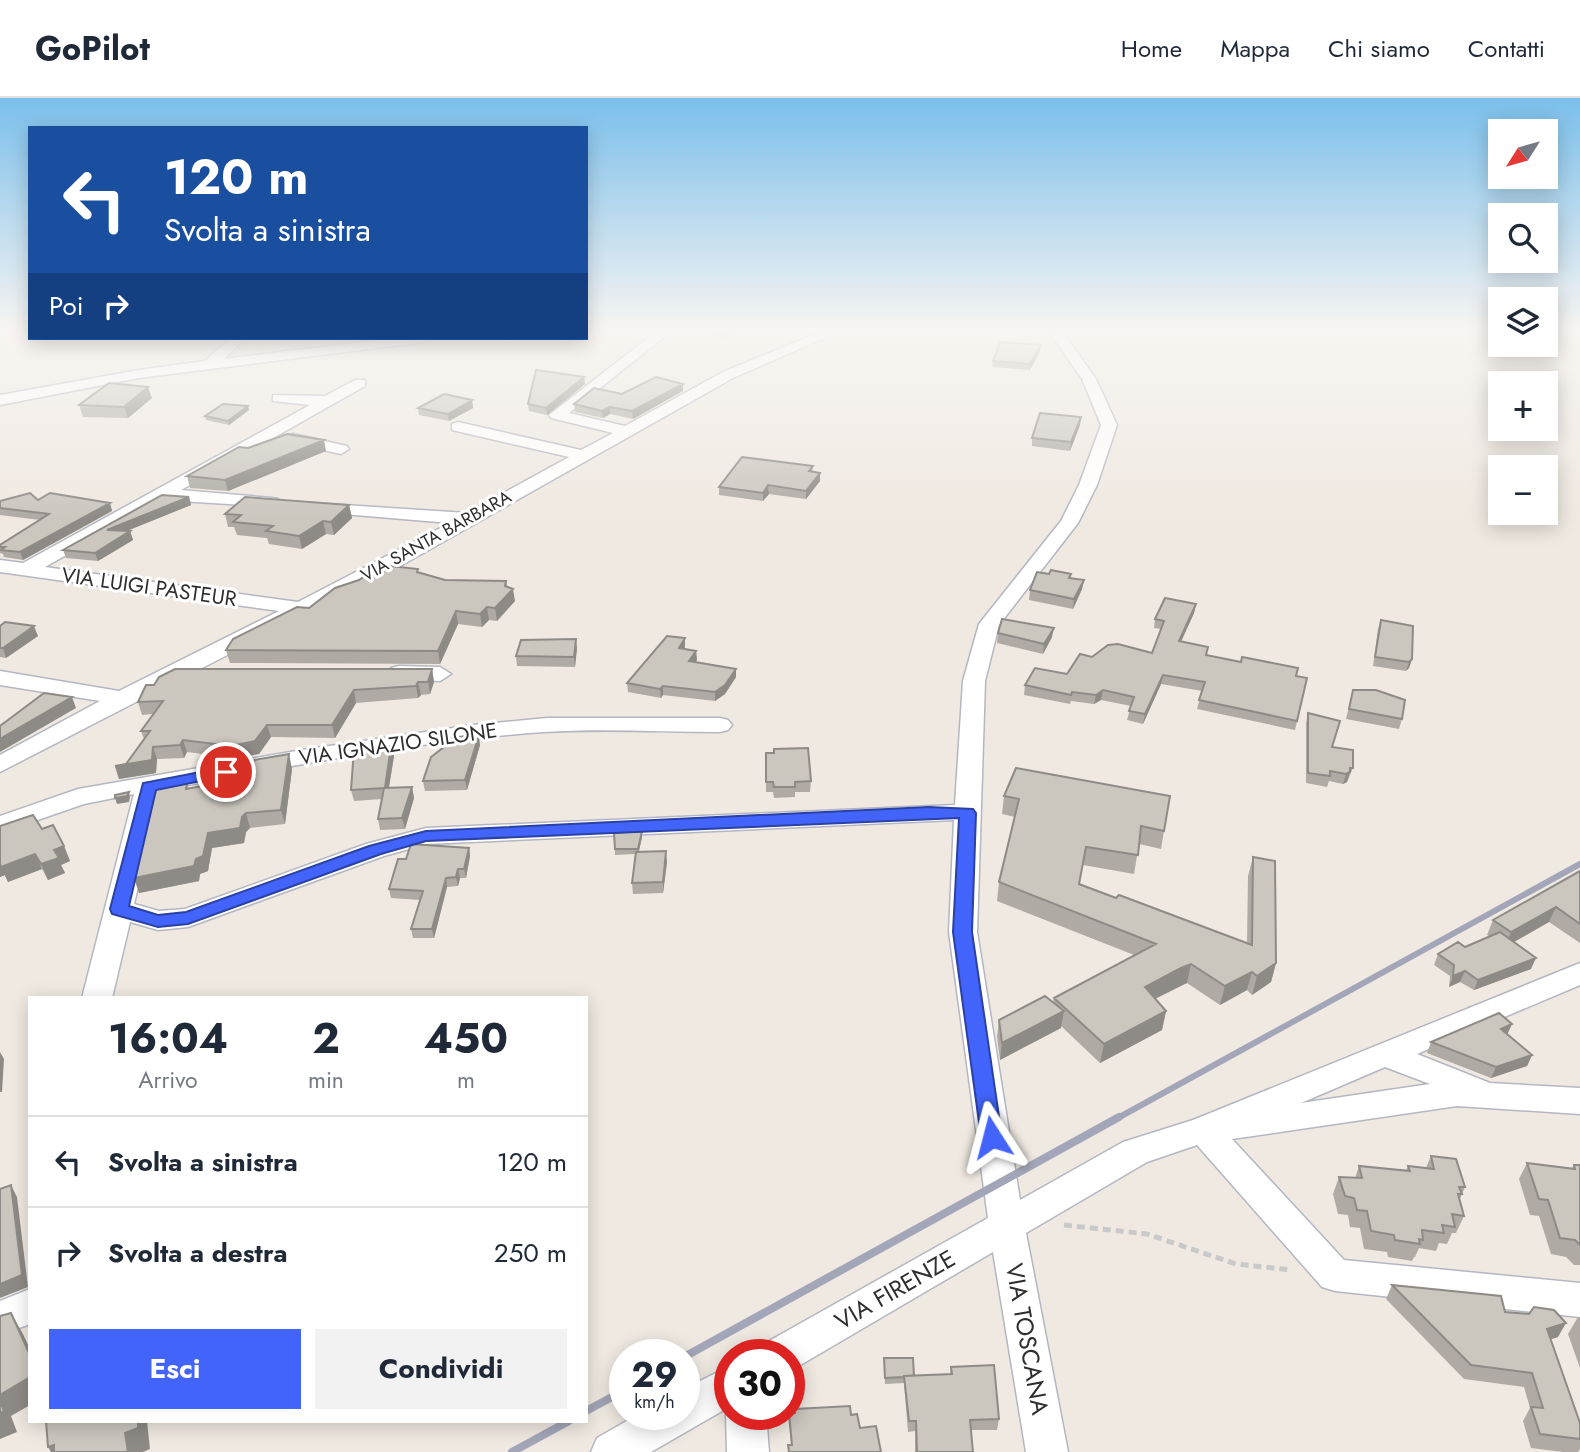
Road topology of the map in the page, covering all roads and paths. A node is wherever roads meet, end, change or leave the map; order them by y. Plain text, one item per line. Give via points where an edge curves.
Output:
1 (40, 393) edge
2 (342, 393) edge
3 (585, 393) edge
4 (694, 393) edge
5 (1095, 393) edge
6 (278, 398) dead end
7 (0, 400) edge
8 (328, 401) junction
9 (458, 427) dead end
10 (626, 431) junction
11 (269, 434) junction
12 (341, 449) dead end
13 (581, 456) junction
14 (161, 494) junction
15 (468, 519) junction
16 (0, 566) edge
17 (27, 569) junction
18 (298, 608) junction
19 (225, 671) edge
20 (173, 672) junction
21 (373, 673) edge
22 (440, 674) dead end
23 (0, 678) edge
24 (122, 698) junction
25 (720, 725) dead end
26 (0, 765) edge
27 (149, 786) junction
28 (967, 813) junction
29 (0, 825) edge
30 (119, 909) junction
31 (1580, 973) edge
32 (97, 996) edge
33 (1384, 1054) junction
34 (1494, 1095) junction
35 (1580, 1101) edge
36 (1203, 1130) junction
37 (1054, 1225) dead end
38 (1007, 1226) junction
39 (1335, 1275) junction
40 (1580, 1300) edge
41 (28, 1307) edge
42 (0, 1318) edge
43 (805, 1341) edge
44 (650, 1430) edge
45 (747, 1430) edge
46 (612, 1452) edge
47 (748, 1452) edge
48 (1047, 1452) edge

1 - 7 street
2 - 8 street
3 - 10 street via 557,415
4 - 10 street, VIA SANTA BARBARA
5 - 28 street, VIA TOSCANA via 1110,425 1088,485 1069,523 989,624 974,681
6 - 8 street
8 - 11 street
9 - 13 street
10 - 13 street, VIA SANTA BARBARA
11 - 12 street
11 - 14 street
13 - 15 street, VIA SANTA BARBARA
14 - 15 street
14 - 17 street
15 - 18 street, VIA SANTA BARBARA
16 - 17 street, VIA LUIGI PASTEUR
17 - 18 street, VIA LUIGI PASTEUR
18 - 20 street, VIA SANTA BARBARA
19 - 20 street
20 - 24 street, VIA SANTA BARBARA
21 - 22 street
23 - 24 street
24 - 26 street, VIA SANTA BARBARA
25 - 27 street, VIA IGNAZIO SILONE via 547,725 473,732
27 - 29 street, VIA IGNAZIO SILONE via 78,797
27 - 30 street
28 - 30 street via 426,836 188,918 158,921
28 - 38 street, VIA TOSCANA via 962,932
30 - 32 street
31 - 33 street
33 - 34 street
33 - 36 street
34 - 35 street
34 - 36 street via 1457,1093
36 - 38 street, VIA FIRENZE via 1135,1152
36 - 39 street
37 - 39 path via 1147,1234 1236,1264
38 - 43 street, VIA FIRENZE
38 - 48 street, VIA TOSCANA
39 - 40 street
41 - 42 street
44 - 46 street
45 - 47 street

